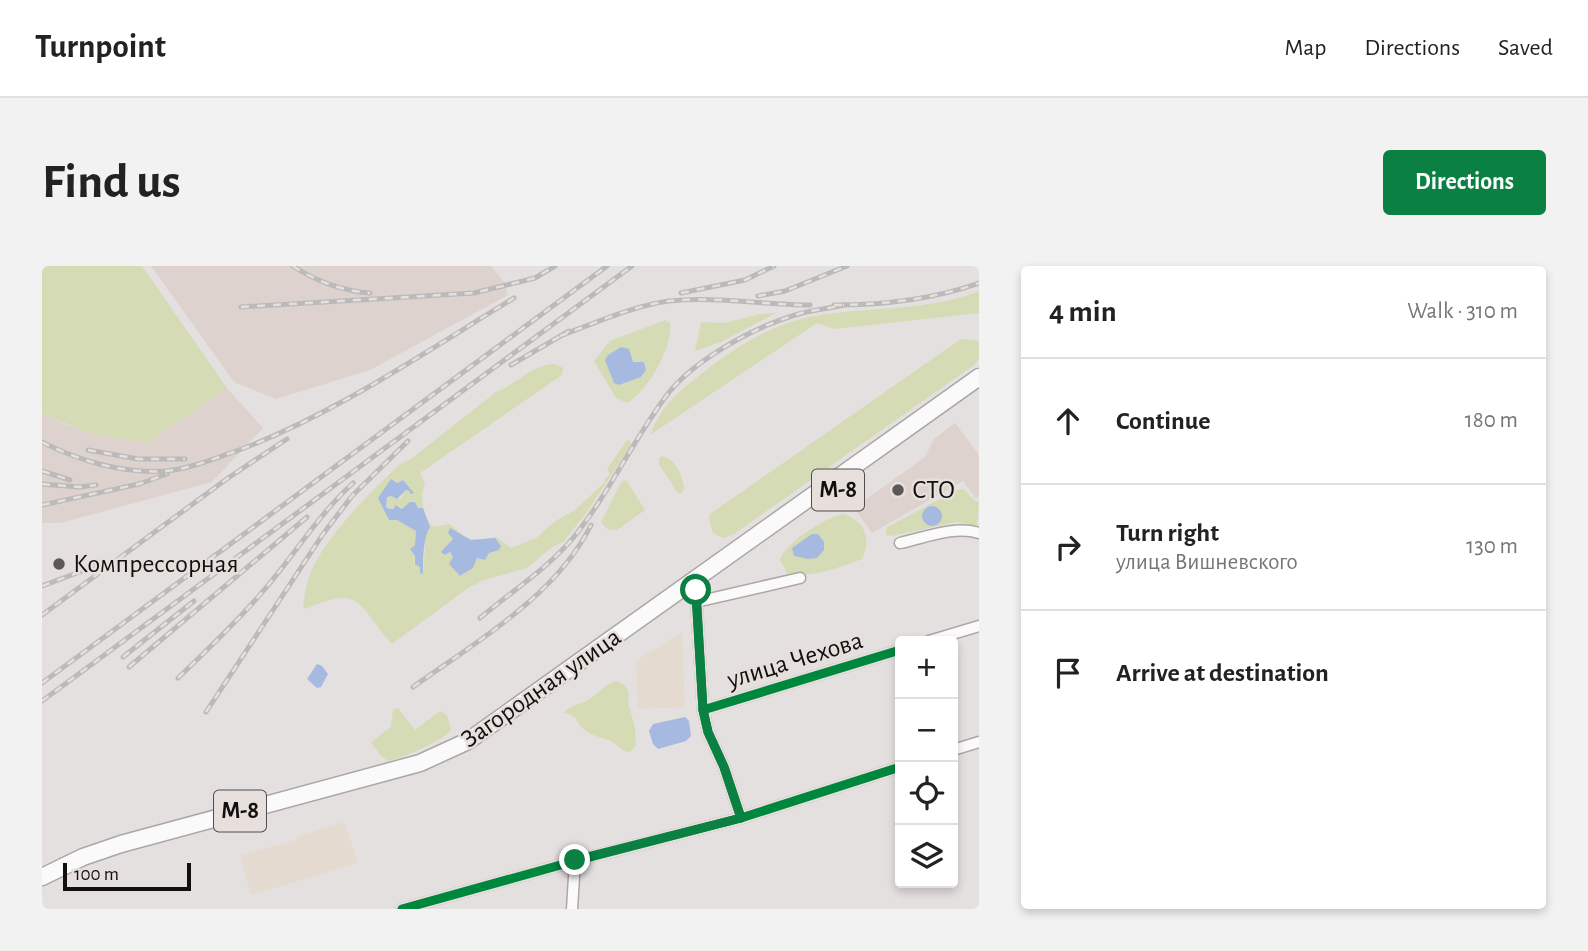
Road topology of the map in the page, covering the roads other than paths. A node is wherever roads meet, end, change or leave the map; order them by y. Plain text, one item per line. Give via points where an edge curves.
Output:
1 (979, 377) edge
2 (979, 388) edge
3 (979, 533) edge
4 (900, 543) dead end
5 (800, 578) dead end
6 (696, 590) junction
7 (979, 626) edge
8 (946, 636) edge
9 (895, 652) edge
10 (703, 710) junction
11 (979, 742) edge
12 (958, 749) edge
13 (895, 769) edge
14 (741, 818) junction
15 (575, 860) junction
16 (42, 877) edge
17 (42, 886) edge
18 (402, 909) edge
19 (572, 909) edge

1 - 6 highway, Загородная улица / М-8
2 - 6 highway, Загородная улица / М-8
3 - 4 street via 955,531
5 - 6 street
6 - 10 street
6 - 16 highway, Загородная улица / М-8 via 441,755 144,836 83,856
6 - 17 highway, Загородная улица / М-8 via 511,724 445,764 124,851
7 - 8 street
9 - 10 street, улица Чехова
10 - 14 street
11 - 12 street
13 - 14 street
14 - 15 street
15 - 18 street
15 - 19 street

